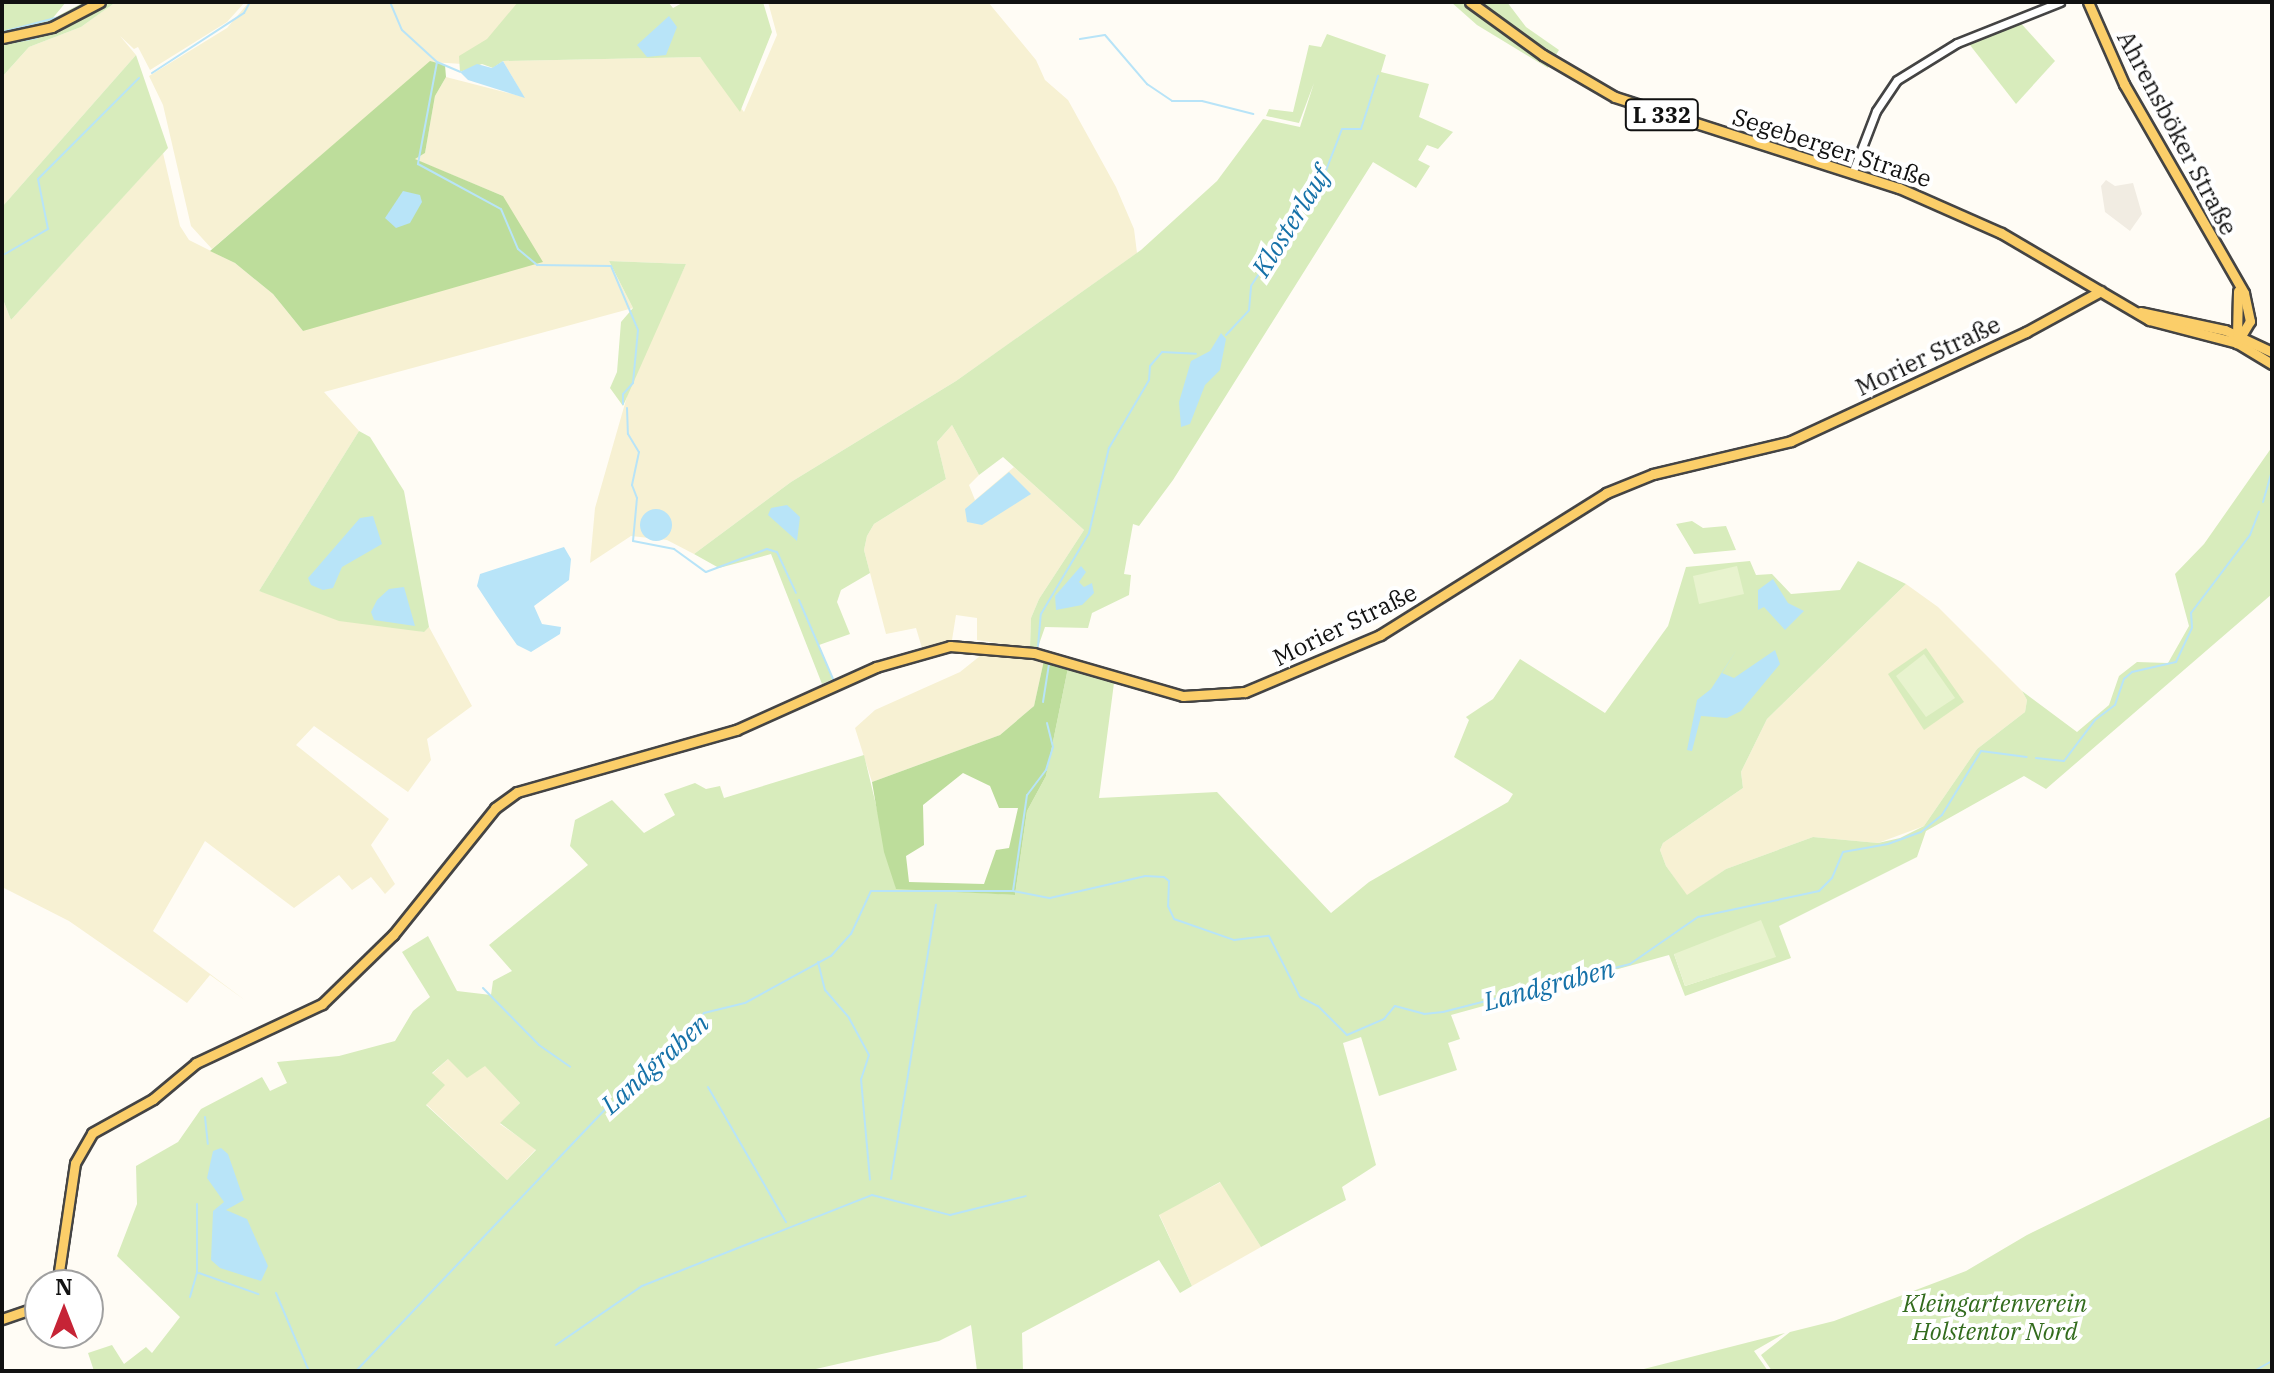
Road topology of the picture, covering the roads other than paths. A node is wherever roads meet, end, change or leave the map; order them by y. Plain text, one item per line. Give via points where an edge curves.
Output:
1 (100, 2) edge
2 (1470, 2) edge
3 (2060, 2) edge
4 (2088, 2) edge
5 (2, 38) edge
6 (1853, 171) junction
7 (2101, 291) junction
8 (2239, 337) junction
9 (2272, 352) edge
10 (2272, 364) edge
11 (59, 1269) edge
12 (24, 1311) edge
13 (2, 1319) edge

1 - 5 main road via 52,27
2 - 6 main road, Segeberger Straße / L 332 via 1535,50 1615,97
3 - 6 street via 1957,43 1897,80 1876,111
4 - 8 main road, Ahrensböker Straße via 2124,84 2250,313
6 - 7 main road, Segeberger Straße / L 332 via 2001,233
7 - 8 main road, Segeberger Straße / L 332 via 2165,326
7 - 11 main road, Morier Straße via 2026,332 1791,441 1615,489 1380,635 1245,692 1183,696 1034,653 950,646 876,667 736,730 609,763 506,798 393,935 322,1004 196,1063 153,1099 92,1133 75,1163
8 - 9 main road, Segeberger Straße / L 332
8 - 10 main road, Segeberger Straße / L 332
12 - 13 main road

